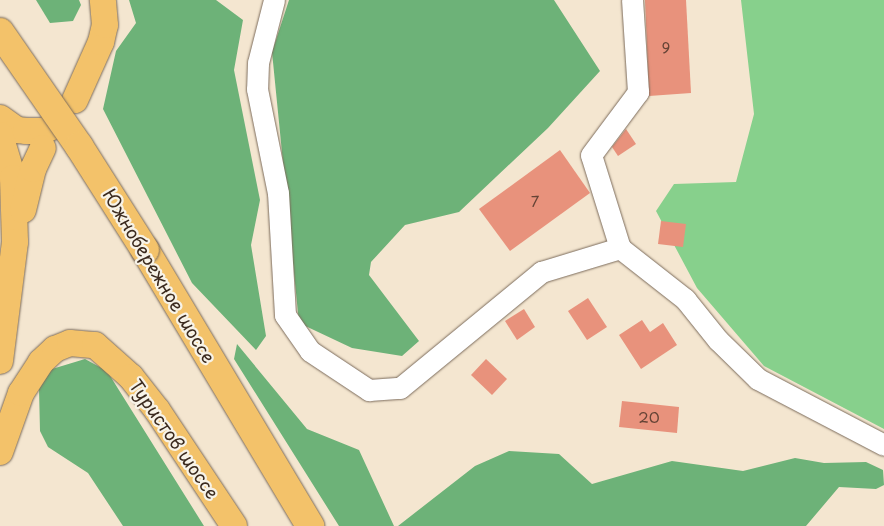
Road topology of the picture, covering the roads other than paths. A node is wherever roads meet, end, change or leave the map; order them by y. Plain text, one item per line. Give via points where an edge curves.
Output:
1 (103, 0) edge
2 (274, 0) edge
3 (632, 0) edge
4 (0, 32) edge
5 (0, 57) edge
6 (75, 100) dead end
7 (0, 118) edge
8 (60, 122) dead end
9 (0, 135) edge
10 (43, 148) dead end
11 (15, 242) junction
12 (620, 248) junction
13 (139, 253) junction
14 (0, 361) edge
15 (884, 445) edge
16 (0, 452) edge
17 (234, 526) edge
18 (295, 526) edge
19 (310, 526) edge

1 - 6 main road via 105,25 101,42
2 - 12 street via 258,63 256,89 278,193 286,315 310,351 369,390 400,388 542,272
3 - 12 street via 638,92 591,155
4 - 13 highway, Южнобережное шоссе, bridge via 79,146
5 - 13 highway, Южнобережное шоссе
7 - 8 main road via 17,130 26,131 43,131
9 - 11 main road via 13,178
10 - 11 main road via 33,169
11 - 14 main road
12 - 15 street via 685,299 718,340 758,379
13 - 18 highway, Южнобережное шоссе
13 - 19 highway, Южнобережное шоссе
16 - 17 main road, Туристов шоссе via 21,393 41,362 55,349 70,343 95,345 112,357 152,404

